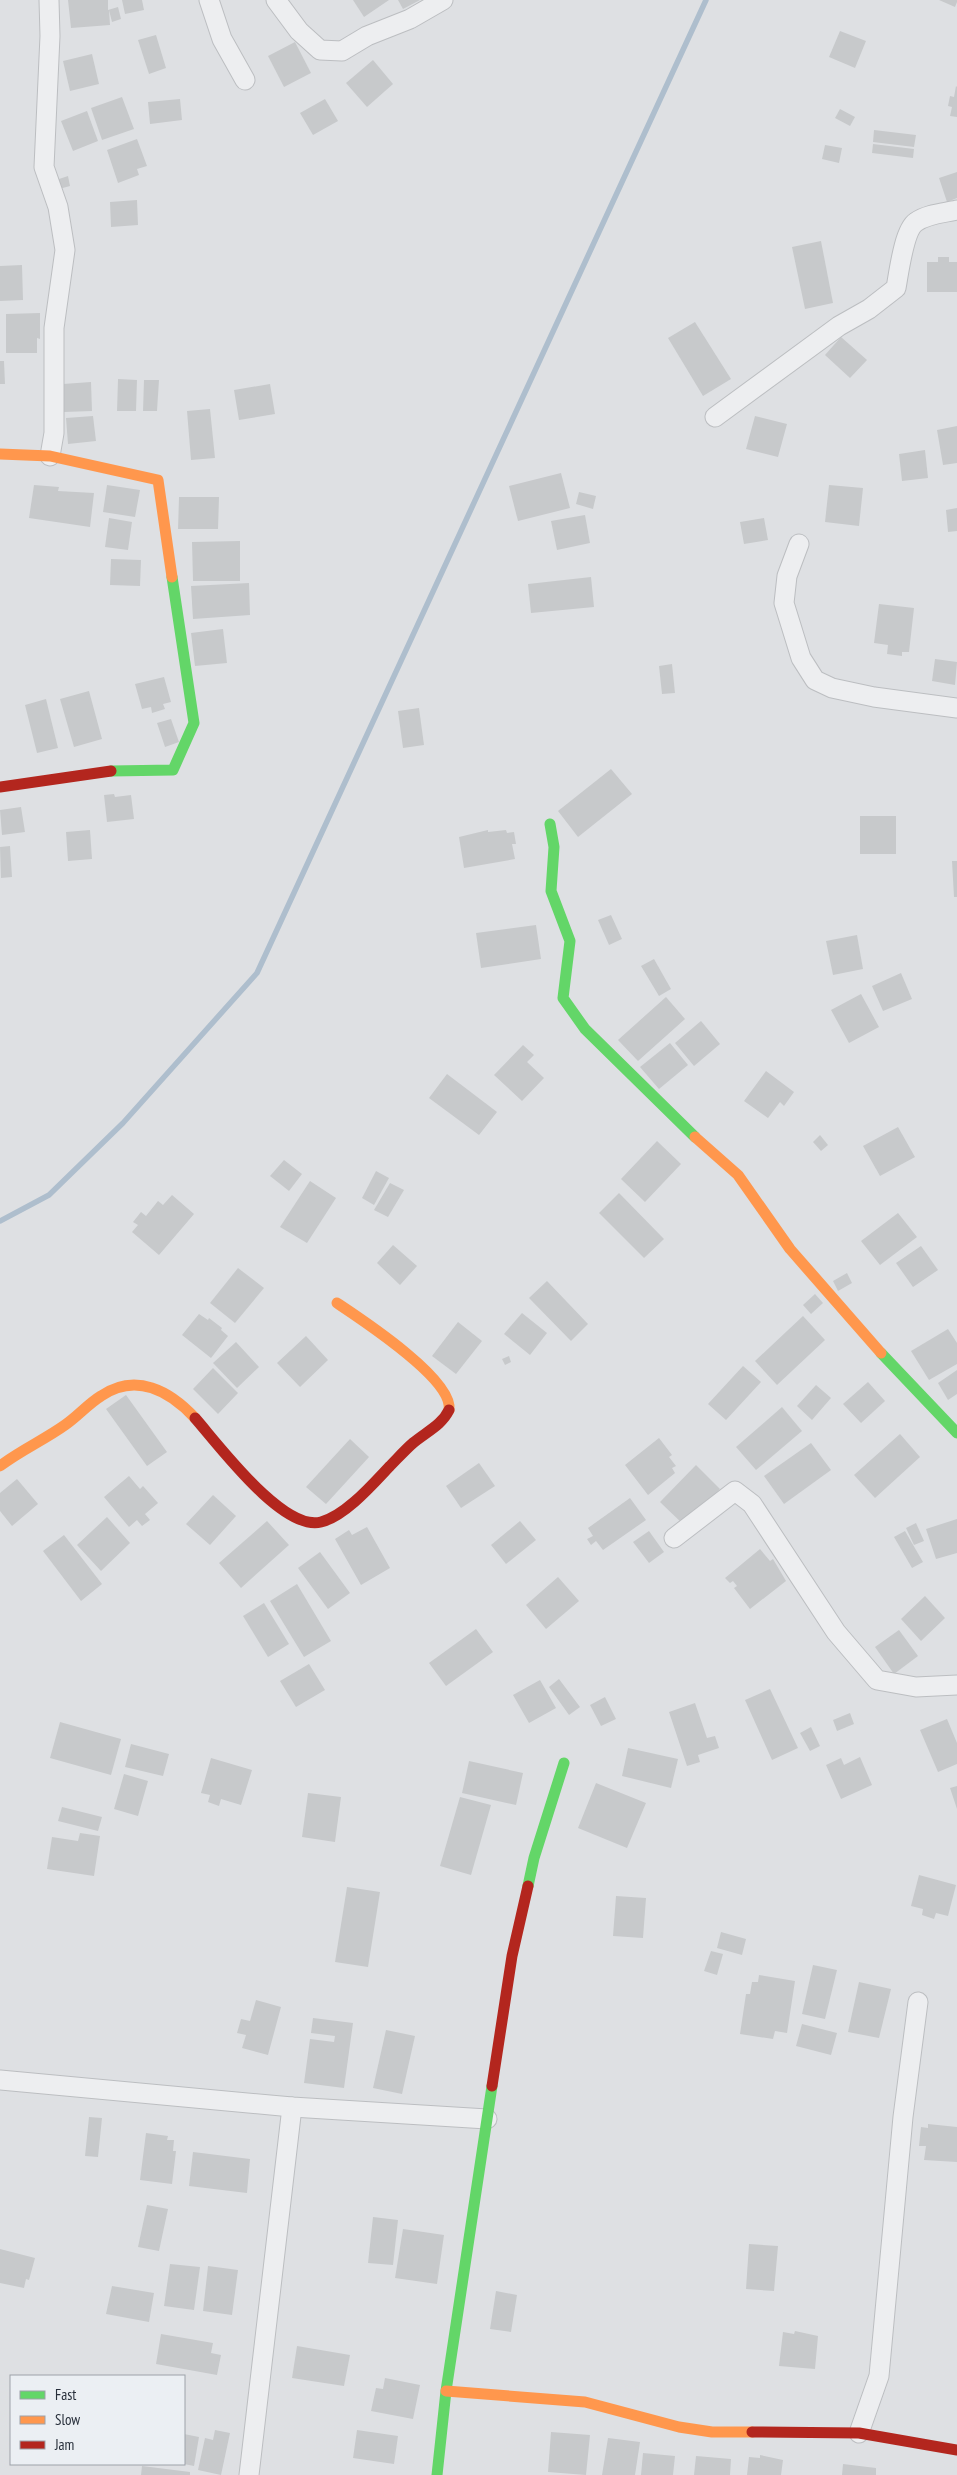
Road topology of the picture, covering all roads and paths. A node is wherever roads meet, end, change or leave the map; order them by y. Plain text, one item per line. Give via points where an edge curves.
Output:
1 (49, 0) edge
2 (209, 0) edge
3 (276, 0) edge
4 (443, 0) edge
5 (245, 80) dead end
6 (957, 210) edge
7 (715, 417) dead end
8 (0, 454) edge
9 (50, 456) junction
10 (799, 544) dead end
11 (957, 708) edge
12 (0, 787) edge
13 (550, 824) dead end
14 (336, 1302) dead end
15 (957, 1433) edge
16 (0, 1466) edge
17 (674, 1538) dead end
18 (957, 1685) edge
19 (564, 1763) dead end
20 (918, 2002) dead end
21 (0, 2080) edge
22 (292, 2106) junction
23 (487, 2119) junction
24 (446, 2391) junction
25 (859, 2433) junction
26 (957, 2450) edge
27 (249, 2475) edge
28 (437, 2475) edge

1 - 9 street via 44,167 58,207 65,250 54,328 54,433
2 - 5 street via 222,39
3 - 4 street via 299,31 320,50 342,51
6 - 7 street via 914,222 904,248 896,288
8 - 9 street
9 - 12 street via 158,480 194,723 173,770 112,771
10 - 11 street via 787,576 784,603 802,658 815,680 832,688 874,697
13 - 15 street via 554,846 552,891 570,941 563,998 591,1036 674,1119 738,1175 790,1249 883,1356
14 - 16 street via 413,1360 446,1393 450,1404 448,1415 358,1498 323,1522 299,1520 274,1504 180,1403 145,1385 123,1386 106,1392 63,1426
17 - 18 street via 735,1491 752,1504 836,1632 877,1680 916,1687
19 - 23 street via 534,1858 512,1956
20 - 25 street via 903,2117 879,2376
21 - 22 street
22 - 23 street
22 - 27 street
23 - 24 street
24 - 25 street via 585,2402 712,2432
24 - 28 street
25 - 26 street

